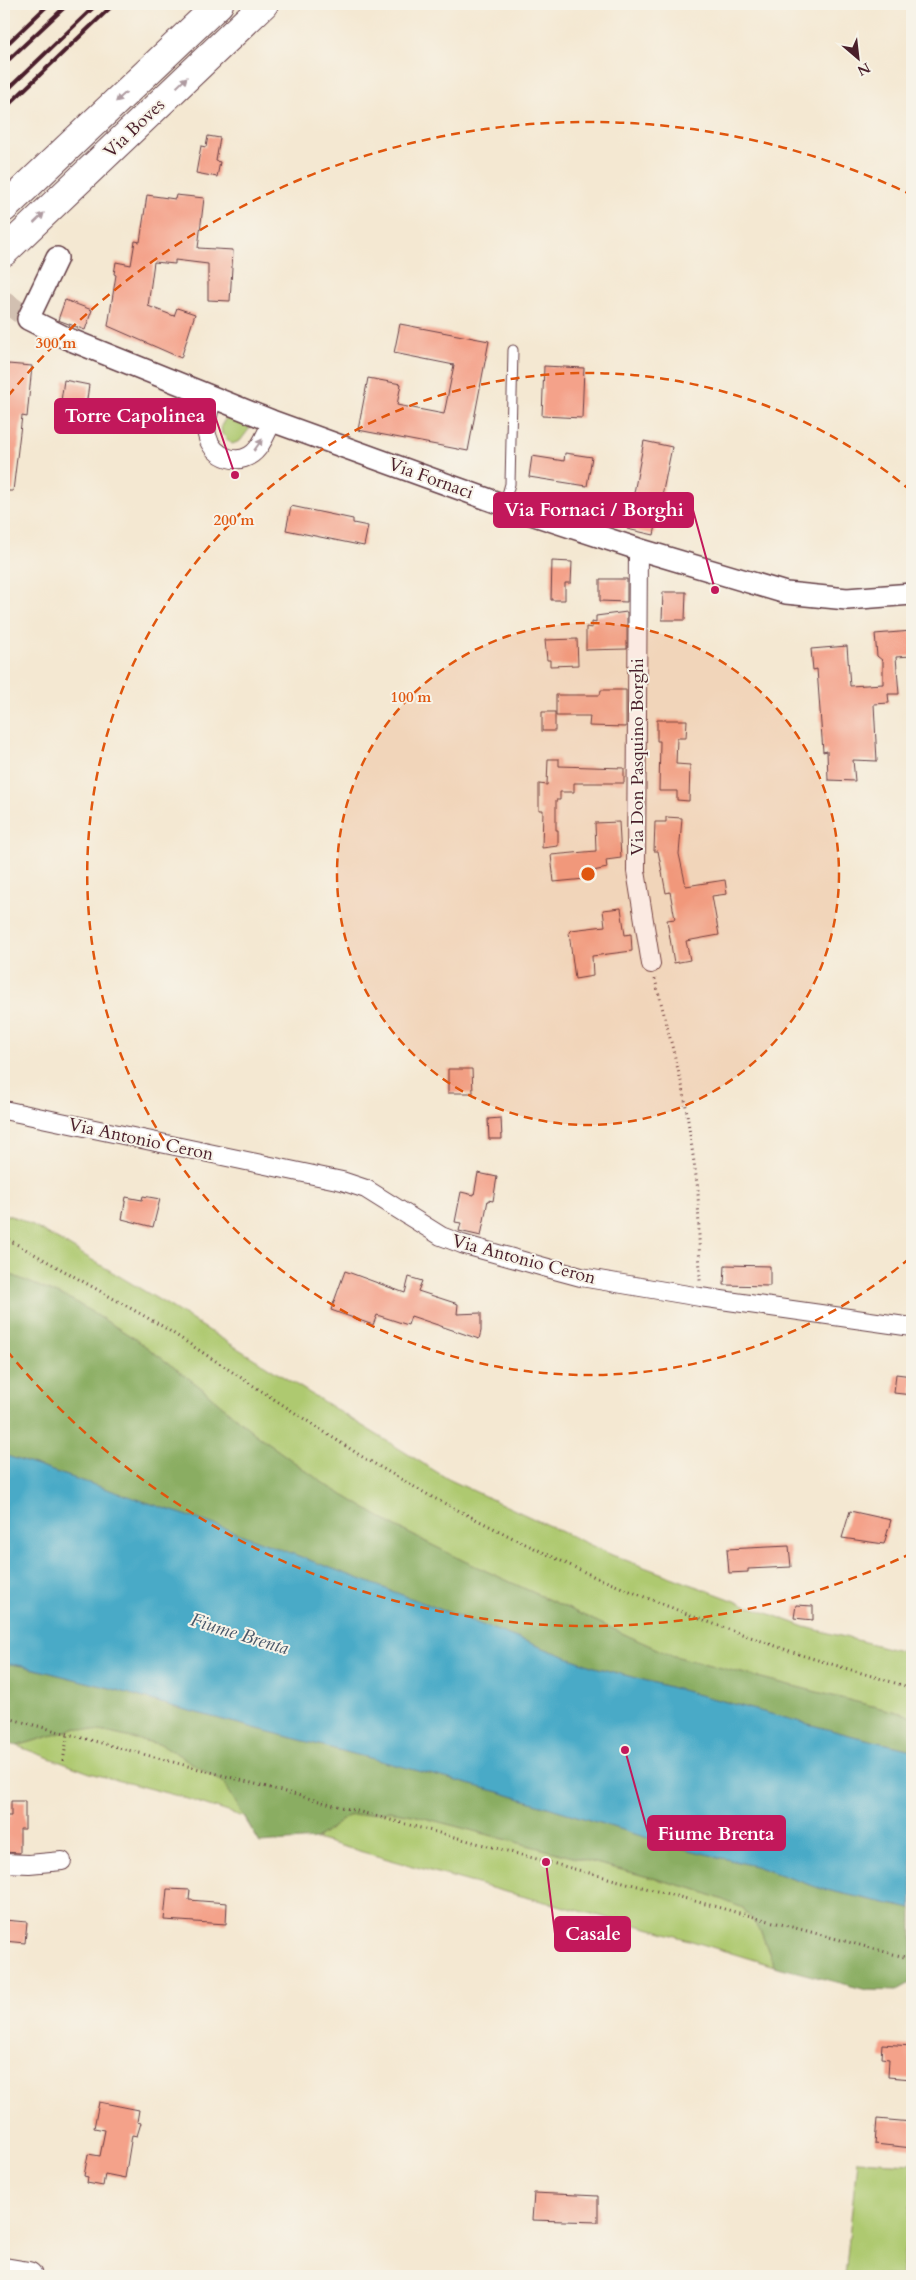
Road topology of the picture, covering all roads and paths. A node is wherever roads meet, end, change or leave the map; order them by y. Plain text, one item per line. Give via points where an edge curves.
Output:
1 (219, 4) edge
2 (264, 4) edge
3 (4, 208) edge
4 (4, 252) edge
5 (57, 258) dead end
6 (513, 350) dead end
7 (213, 397) junction
8 (272, 421) junction
9 (504, 505) junction
10 (638, 549) junction
11 (912, 594) edge
12 (651, 964) joint
13 (4, 1110) edge
14 (4, 1237) edge
15 (700, 1297) junction
16 (912, 1327) edge
17 (912, 1688) edge
18 (4, 1717) edge
19 (68, 1734) junction
20 (63, 1761) dead end
21 (62, 1861) dead end
22 (4, 1863) edge
23 (912, 1959) edge
24 (4, 2272) edge
25 (28, 2276) edge

1 -> 3 main road, Via Boves
4 -> 2 main road, Via Boves
5 - 7 street, Via Fornaci via 28,319 66,338
6 - 9 lane via 510,484
7 - 8 street, Via Fornaci
7 -> 8 street via 206,421 206,435 213,450 224,458 236,460 257,450
8 - 9 street, Via Fornaci
9 - 10 street, Via Fornaci
10 - 11 street, Via Fornaci via 786,593 847,599
10 - 12 street, Via Don Pasquino Borghi via 636,871
12 - 15 path via 687,1112 698,1190
13 - 15 street, Via Antonio Ceron via 342,1181 366,1189 435,1232 462,1244 581,1277
14 - 17 path via 162,1326 361,1456 432,1497 595,1577 697,1618 801,1655
15 - 16 street, Via Antonio Ceron
18 - 19 path
19 - 20 path
19 - 23 path
21 - 22 street
24 - 25 main road

